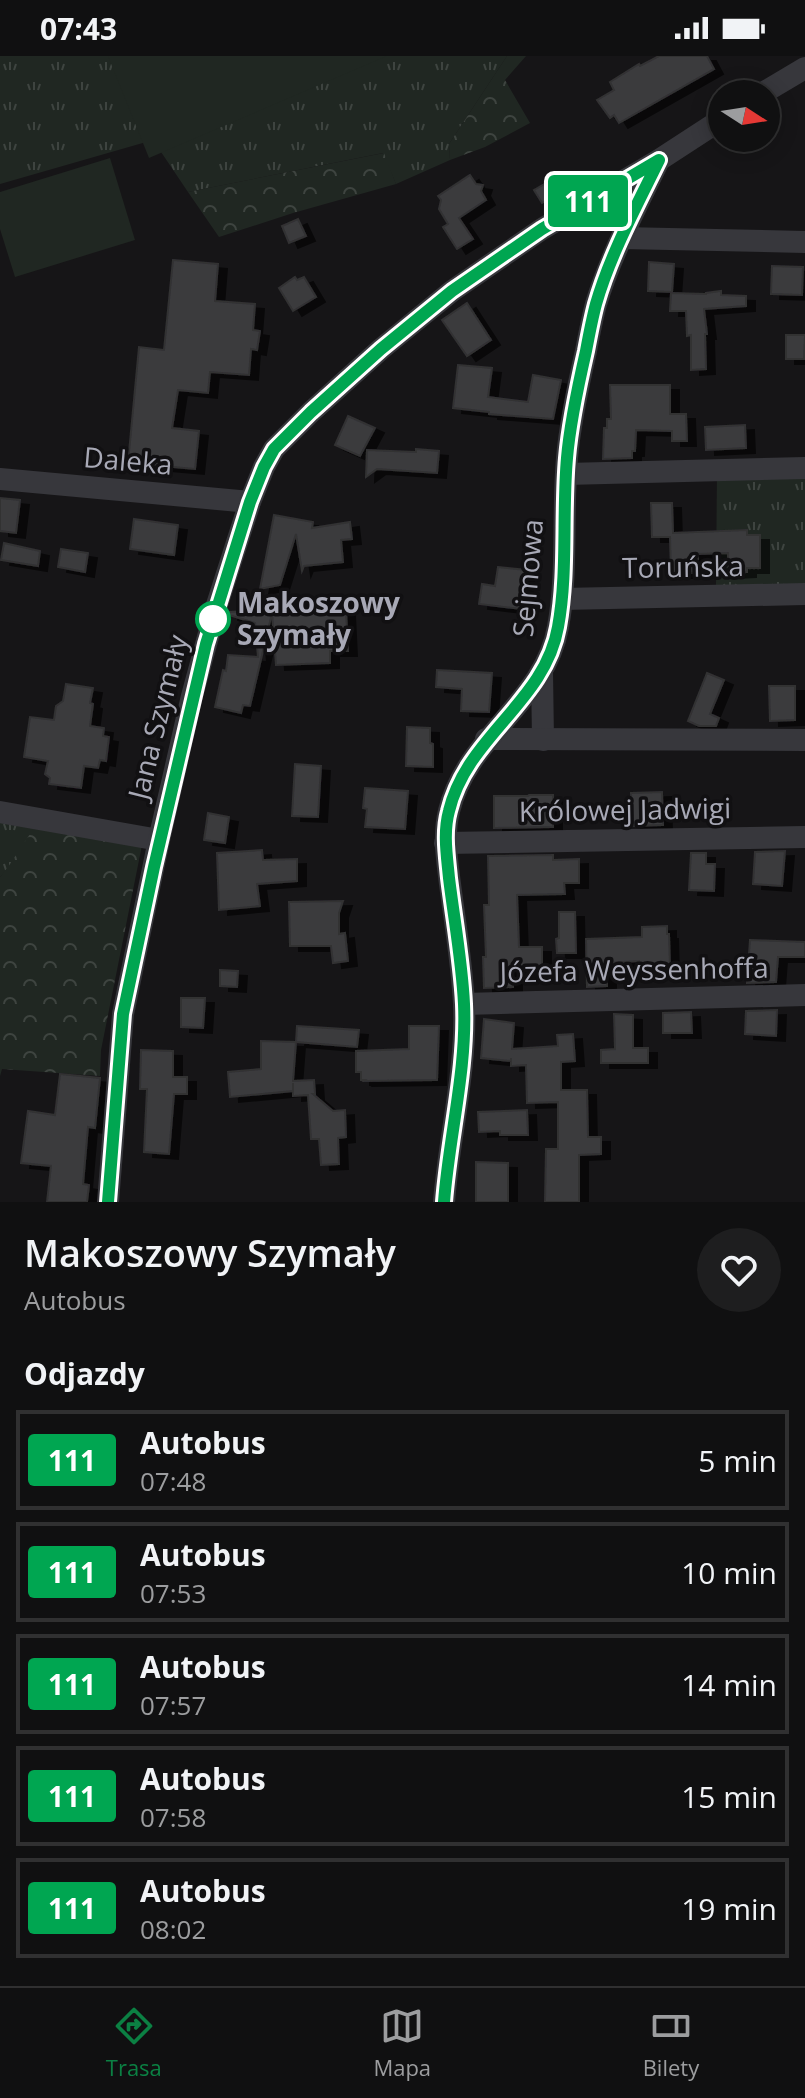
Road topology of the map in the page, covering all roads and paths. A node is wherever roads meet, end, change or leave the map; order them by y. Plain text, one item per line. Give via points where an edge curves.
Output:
1 (805, 68) edge
2 (780, 83) edge
3 (708, 128) edge
4 (659, 160) junction
5 (622, 238) junction
6 (805, 242) edge
7 (805, 468) edge
8 (566, 474) junction
9 (0, 479) edge
10 (250, 502) junction
11 (805, 594) edge
12 (562, 599) junction
13 (542, 672) junction
14 (486, 739) junction
15 (543, 740) junction
16 (805, 740) edge
17 (0, 812) edge
18 (805, 837) edge
19 (159, 840) junction
20 (445, 843) junction
21 (805, 995) edge
22 (464, 1004) junction
23 (108, 1202) edge
24 (444, 1202) edge

1 - 2 street
3 - 4 street
4 - 5 street, Sejmowa
4 - 10 street, Jana Szymały via 542,229 452,291 381,349 274,449
5 - 6 street
5 - 8 street, Sejmowa via 597,303
7 - 8 street
8 - 12 street, Sejmowa
9 - 10 street, Daleka
10 - 19 street, Jana Szymały via 206,644
11 - 12 street, Toruńska
12 - 13 street, Sejmowa via 553,650
13 - 14 street, Sejmowa
13 - 15 street
14 - 15 street
14 - 20 street, Sejmowa via 457,784
15 - 16 street
17 - 19 street
18 - 20 street, Królowej Jadwigi
19 - 23 street, Jana Szymały via 123,1014
20 - 22 street, Sejmowa
21 - 22 street, Józefa Weyssenhoffa
22 - 24 street, Sejmowa via 462,1067

